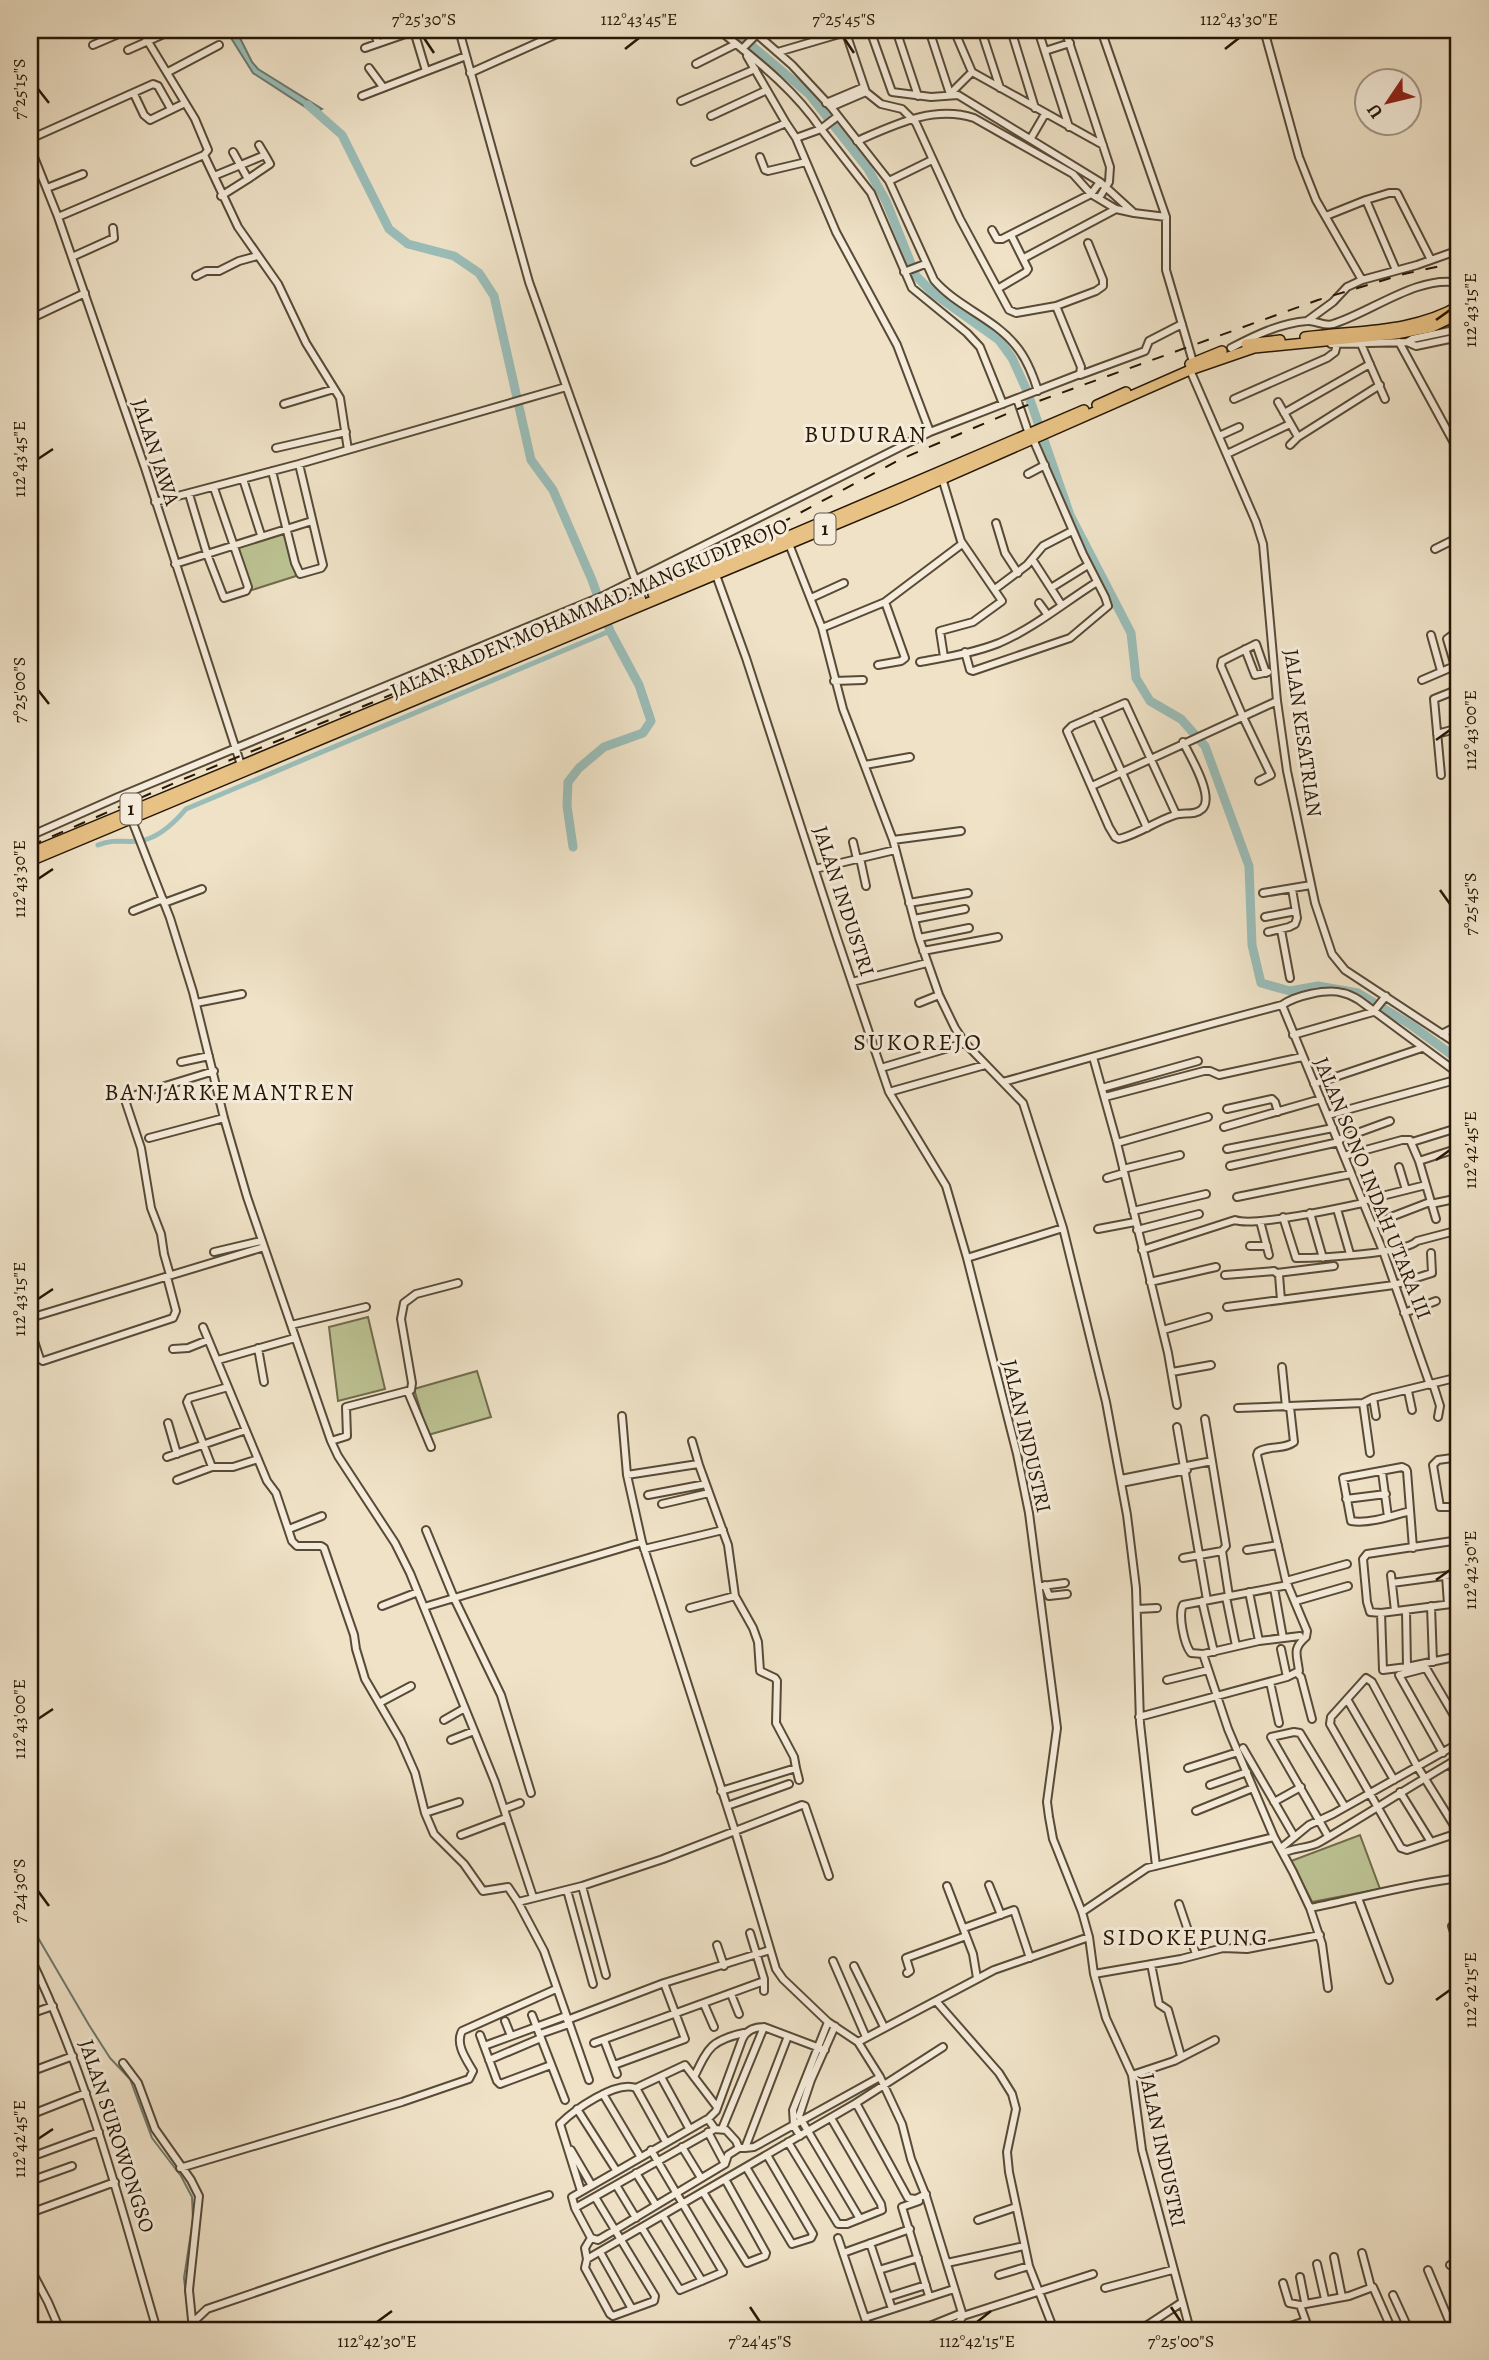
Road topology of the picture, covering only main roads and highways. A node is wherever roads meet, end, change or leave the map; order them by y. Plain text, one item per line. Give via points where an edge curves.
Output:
1 (1459, 306) edge
2 (1459, 314) edge
3 (1376, 333) junction
4 (1191, 366) junction
5 (1032, 436) junction
6 (912, 488) junction
7 (898, 495) junction
8 (613, 613) junction
9 (242, 768) junction
10 (30, 853) edge
11 (30, 861) edge

1 - 3 highway, 1 via 1413,325
2 - 3 highway, 1 via 1432,327
3 - 4 highway, JALAN RADEN MOHAMMAD MANGKUDIPROJO / 1 via 1254,348
3 - 4 highway, JALAN RADEN MOHAMMAD MANGKUDIPROJO / 1 via 1258,341
4 - 5 highway, JALAN RADEN MOHAMMAD MANGKUDIPROJO / 1
5 - 6 highway, JALAN RADEN MOHAMMAD MANGKUDIPROJO / 1
5 - 6 highway, JALAN RADEN MOHAMMAD MANGKUDIPROJO / 1
6 - 7 highway, JALAN RADEN MOHAMMAD MANGKUDIPROJO / 1
7 - 8 highway, JALAN RADEN MOHAMMAD MANGKUDIPROJO / 1
7 - 8 highway, JALAN RADEN MOHAMMAD MANGKUDIPROJO / 1 via 716,575
8 - 9 highway, JALAN RADEN MOHAMMAD MANGKUDIPROJO / 1
9 - 10 highway, JALAN RADEN MOHAMMAD MANGKUDIPROJO / 1
9 - 11 highway, JALAN RADEN MOHAMMAD MANGKUDIPROJO / 1

